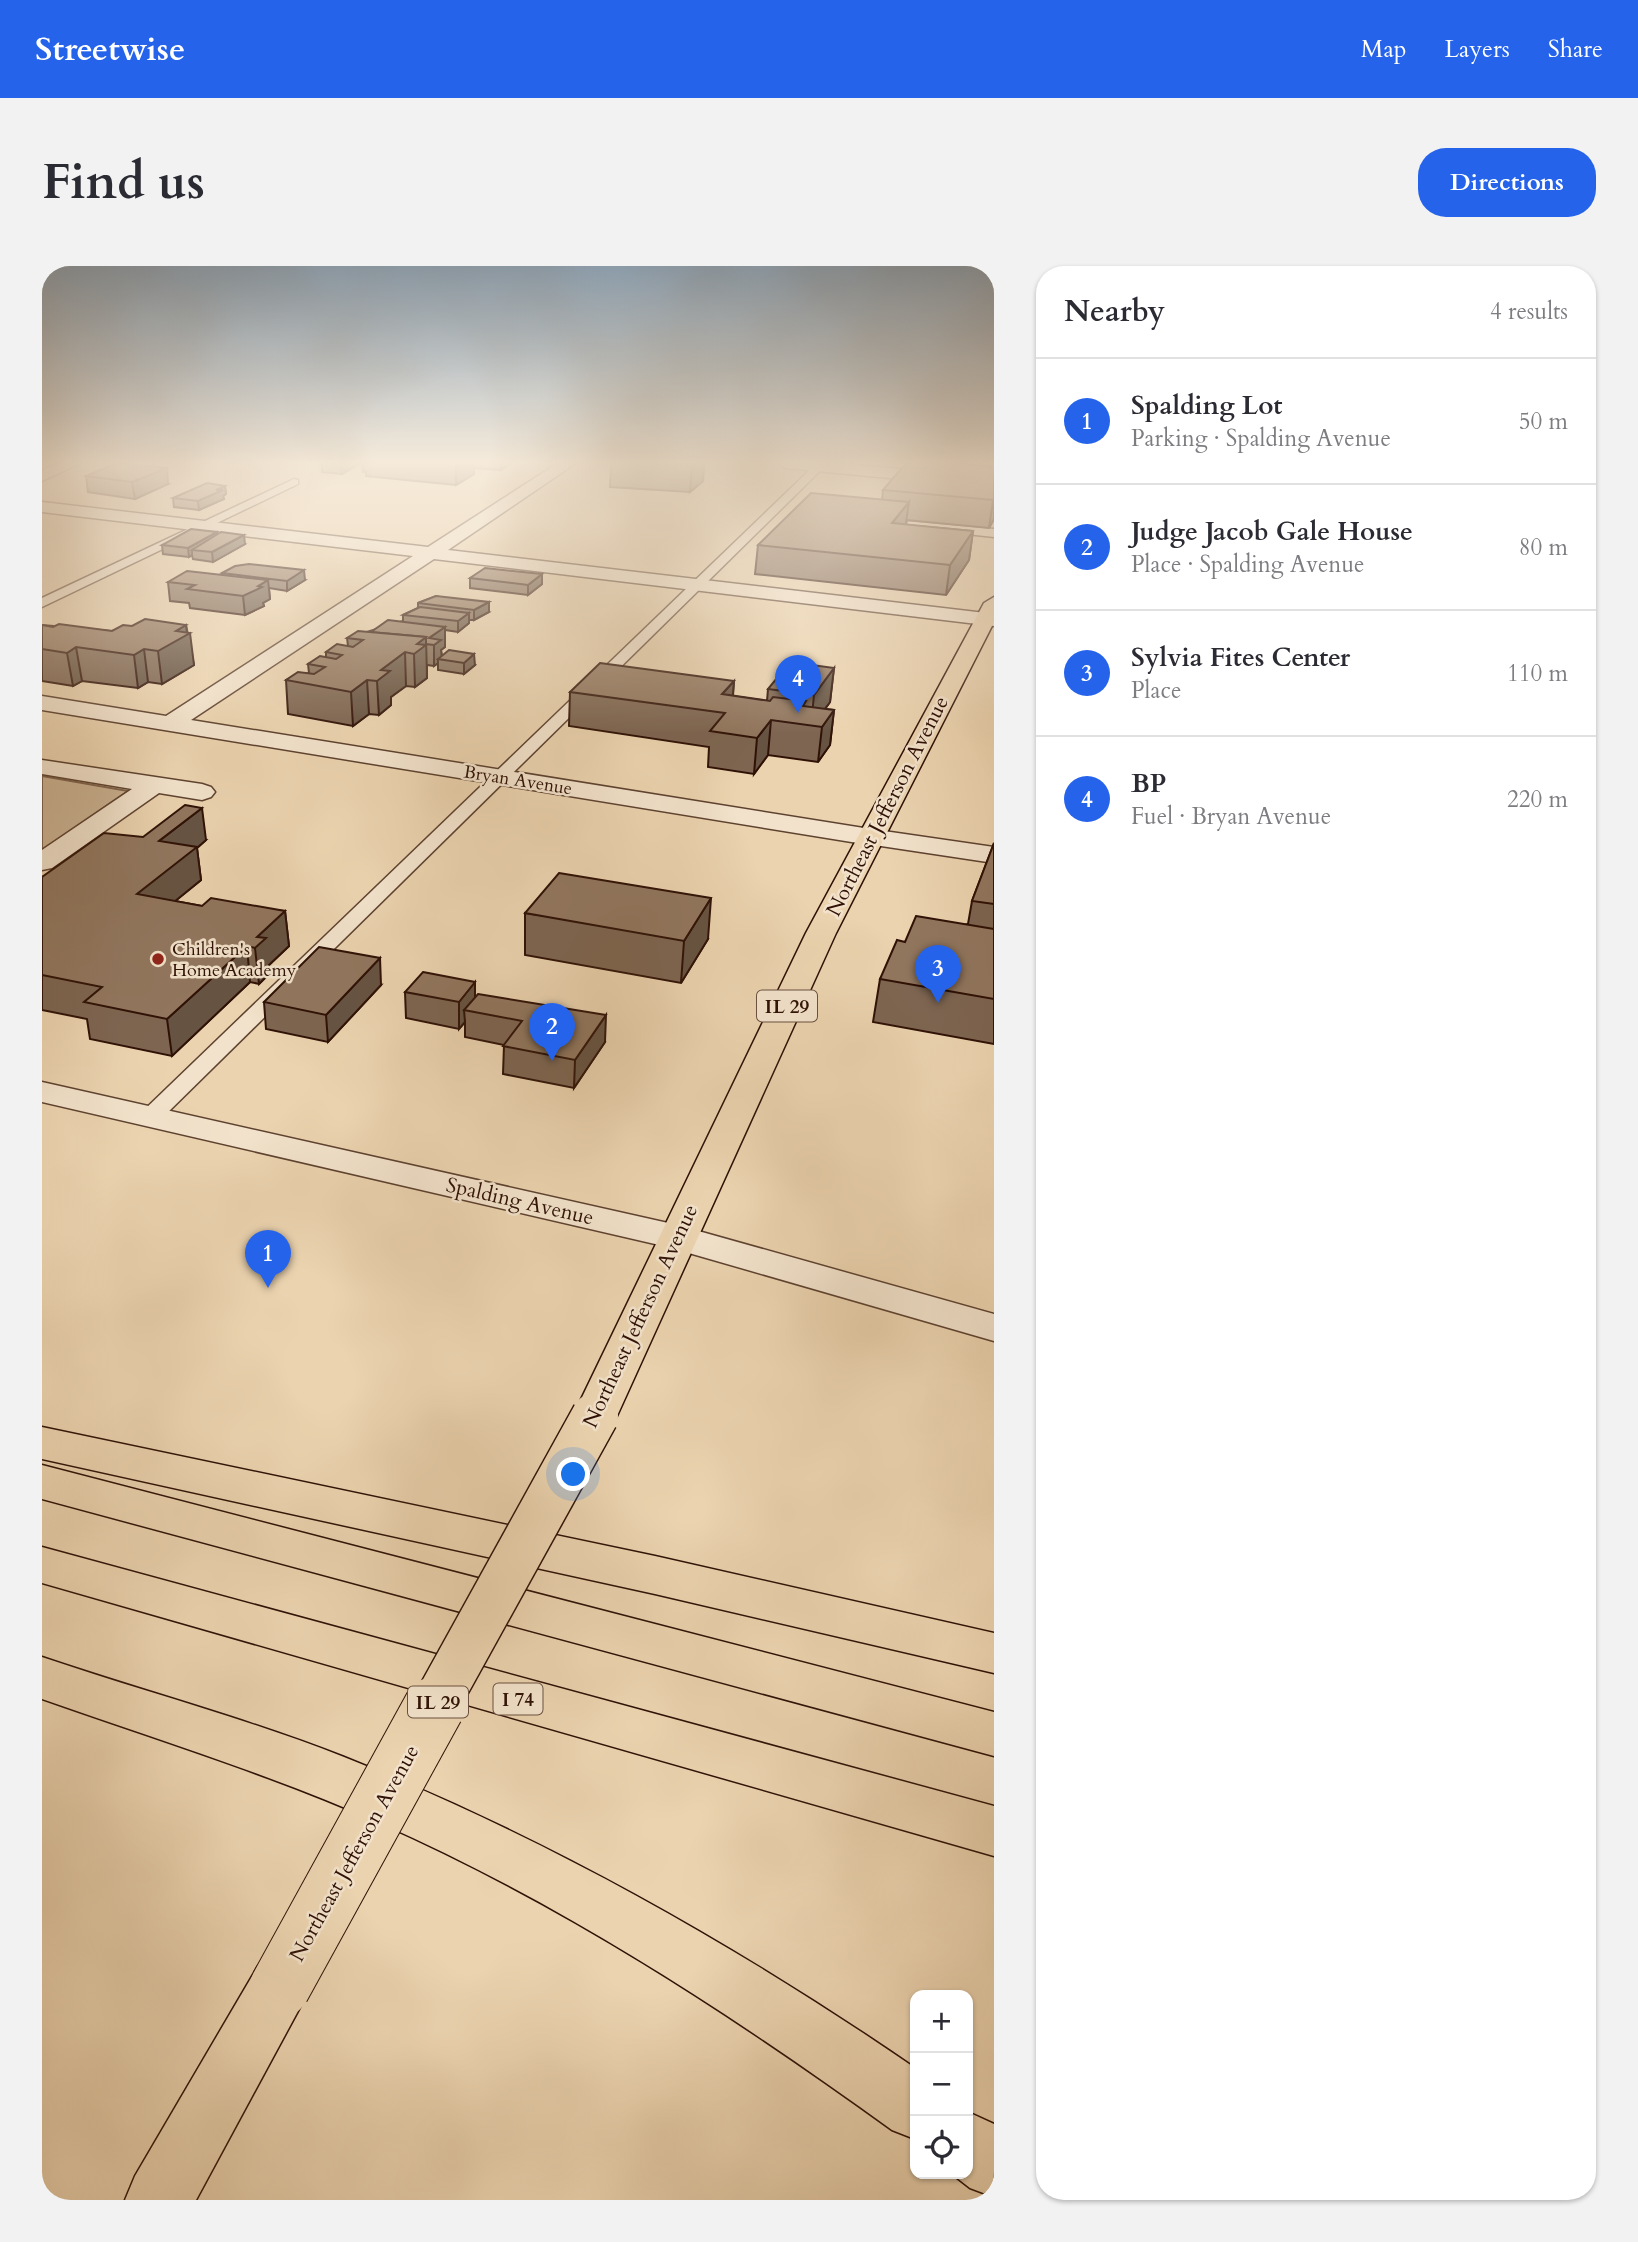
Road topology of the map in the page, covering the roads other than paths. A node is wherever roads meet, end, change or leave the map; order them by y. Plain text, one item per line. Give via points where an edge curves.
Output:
1 (146, 553) edge
2 (434, 553) edge
3 (436, 553) edge
4 (731, 553) edge
5 (700, 583) junction
6 (42, 603) edge
7 (991, 614) edge
8 (42, 703) edge
9 (171, 723) junction
10 (42, 767) edge
11 (501, 777) junction
12 (154, 785) junction
13 (202, 792) dead end
14 (870, 837) junction
15 (994, 855) edge
16 (42, 862) edge
17 (42, 1092) edge
18 (150, 1116) junction
19 (677, 1237) junction
20 (994, 1328) edge
21 (42, 1443) edge
22 (42, 1482) edge
23 (42, 1565) edge
24 (994, 1653) edge
25 (42, 1678) edge
26 (994, 1734) edge
27 (994, 1831) edge
28 (910, 2104) edge
29 (973, 2149) edge
30 (994, 2164) edge
31 (159, 2200) edge

1 - 6 lane
2 - 9 street
3 - 5 street
4 - 5 lane
5 - 7 street
5 - 11 lane
7 - 14 main road, Northeast Jefferson Avenue / IL 29
8 - 9 street, Bryan Avenue
9 - 11 street, Bryan Avenue
10 - 12 street
11 - 14 street, Bryan Avenue
11 - 18 lane
12 - 13 street
12 - 16 street
14 - 15 street, Bryan Avenue
14 - 19 main road, Northeast Jefferson Avenue / IL 29
17 - 18 street, Spalding Avenue
18 - 19 street, Spalding Avenue
19 - 20 street, Spalding Avenue
19 - 31 main road, Northeast Jefferson Avenue / IL 29, bridge via 595,1416
21 - 24 main road
22 - 26 main road
23 - 27 main road, I 74
25 - 28 main road via 223,1736 323,1774 567,1885 742,1991
29 - 30 main road

